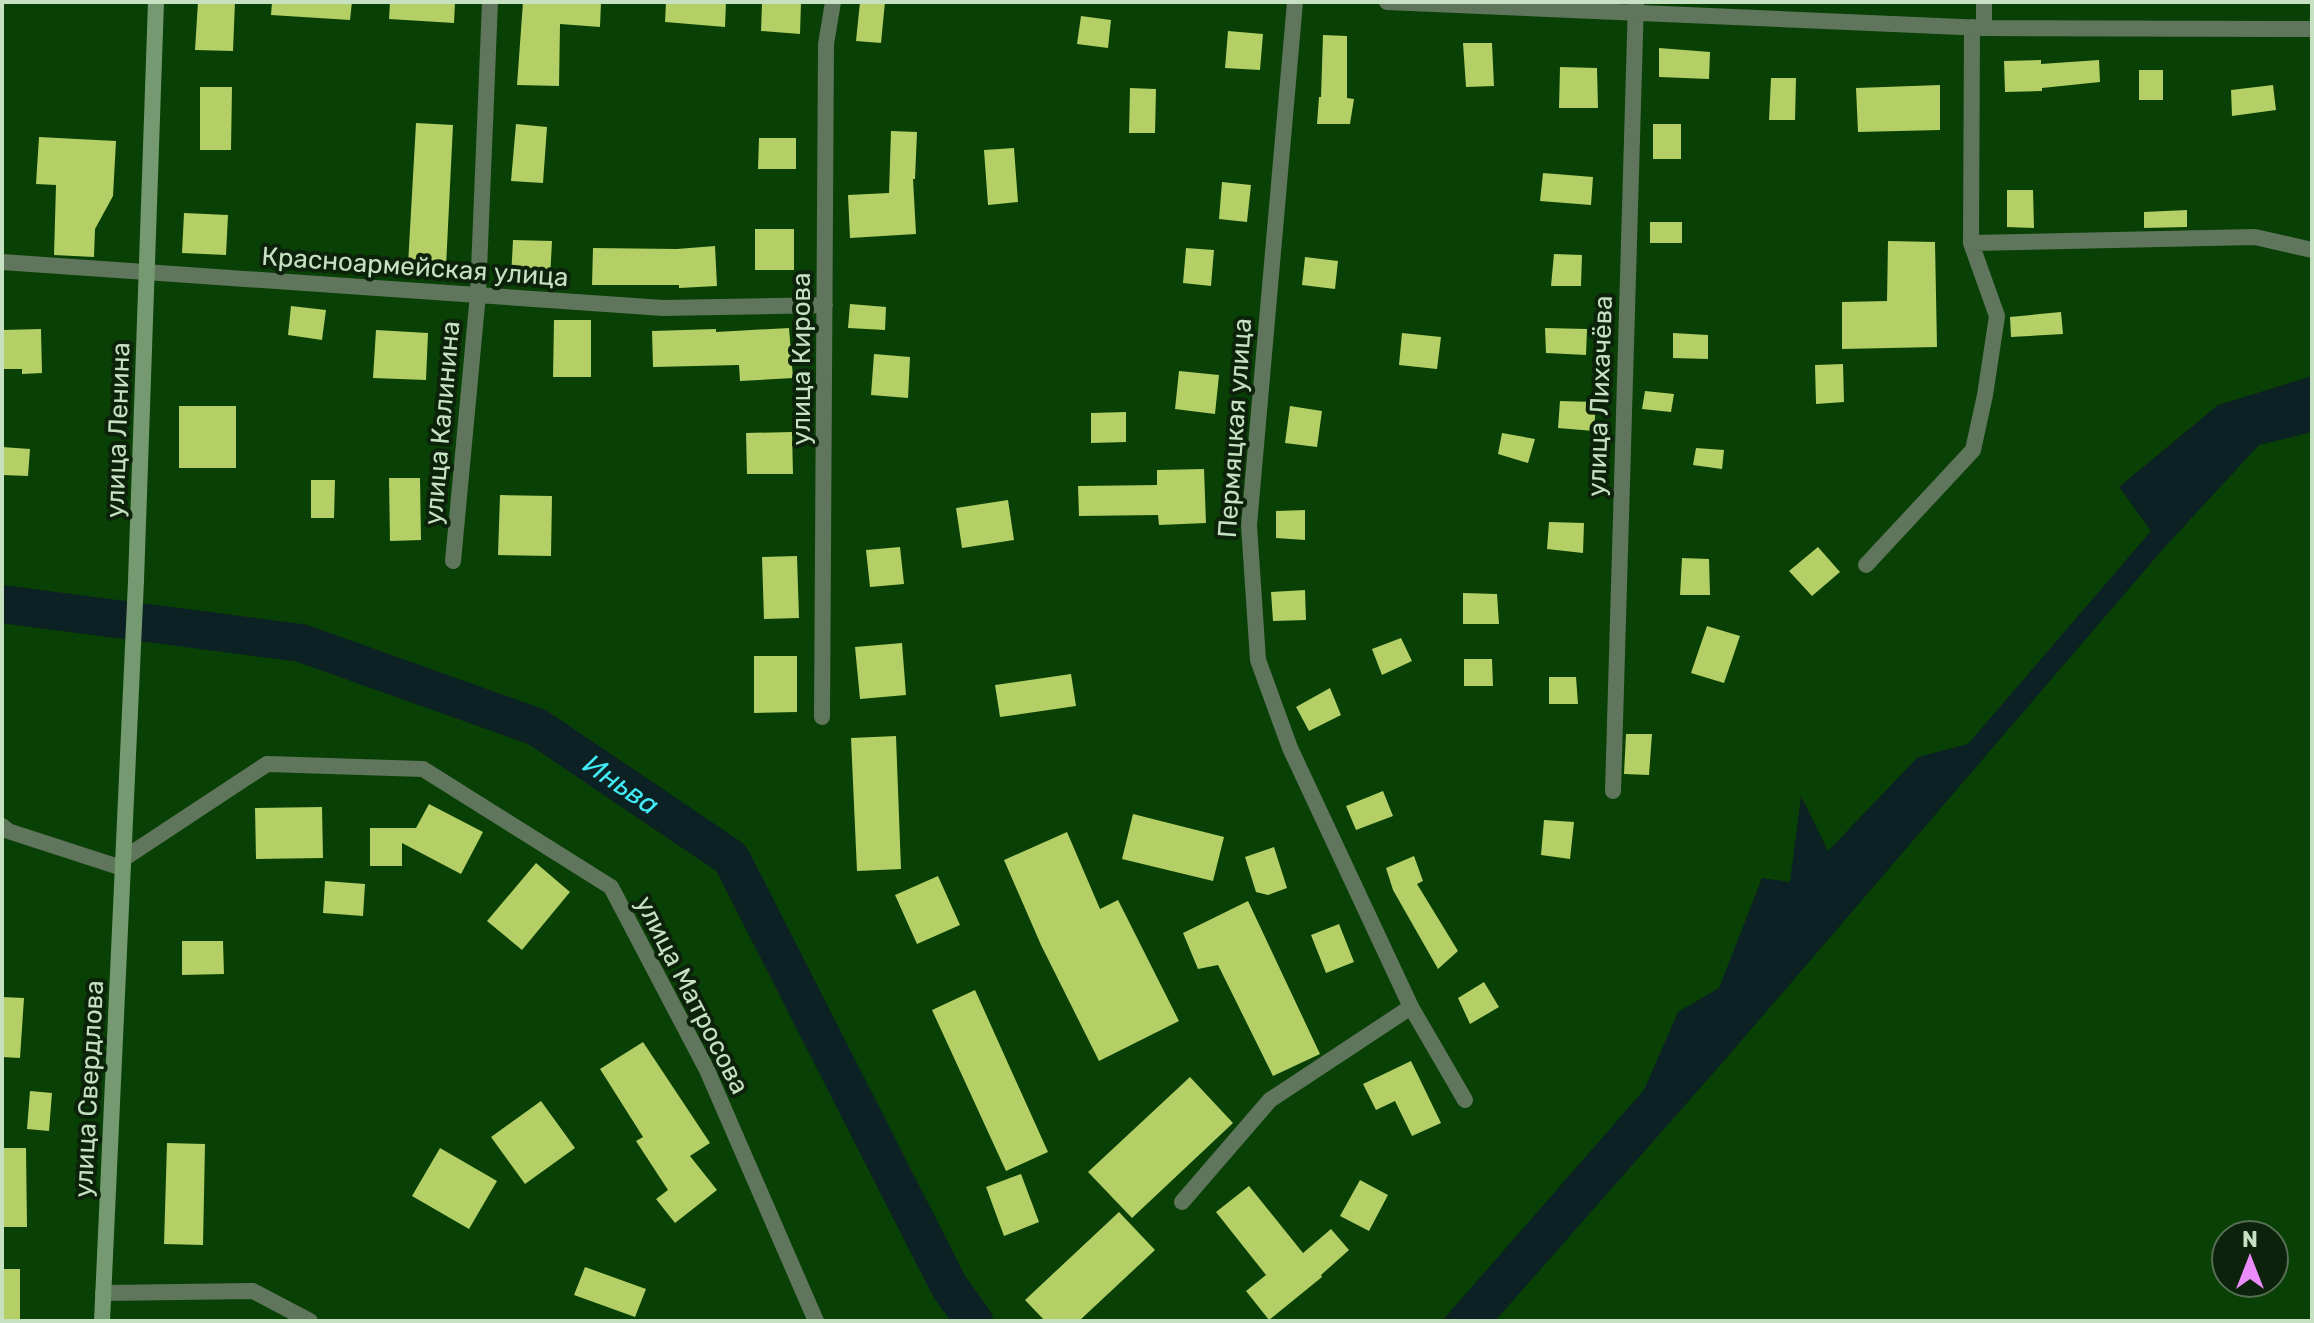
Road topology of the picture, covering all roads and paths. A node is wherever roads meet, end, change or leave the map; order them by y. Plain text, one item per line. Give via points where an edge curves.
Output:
1 (156, 2) edge
2 (490, 2) edge
3 (833, 2) edge
4 (1295, 2) edge
5 (1387, 2) edge
6 (1984, 2) edge
7 (1636, 7) edge
8 (1978, 27) junction
9 (2312, 29) edge
10 (1971, 243) junction
11 (2312, 250) edge
12 (2, 262) edge
13 (147, 274) junction
14 (478, 294) junction
15 (825, 305) junction
16 (453, 561) dead end
17 (1866, 565) dead end
18 (822, 717) dead end
19 (1613, 791) dead end
20 (2, 826) edge
21 (123, 864) junction
22 (1411, 1007) junction
23 (1465, 1100) dead end
24 (1182, 1202) dead end
25 (103, 1293) junction
26 (102, 1321) edge
27 (310, 1321) edge
28 (816, 1321) edge

1 - 13 main road, улица Ленина
2 - 14 street, улица Калинина
3 - 15 street, улица Кирова via 826,44
4 - 22 street, Пермяцкая улица via 1249,525 1258,660 1290,748
5 - 7 street
6 - 8 street
7 - 8 street
7 - 19 street, улица Лихачёва
8 - 9 street
8 - 10 street
10 - 11 street via 2255,237
10 - 17 street via 1997,316 1973,450
12 - 13 street, Красноармейская улица
13 - 14 street, Красноармейская улица
13 - 21 main road, улица Ленина
14 - 15 street, Красноармейская улица via 663,308
14 - 16 street, улица Калинина
15 - 18 street, улица Кирова
20 - 21 street
21 - 25 main road, улица Свердлова
21 - 28 street, улица Матросова via 267,764 423,769 611,887 707,1070
22 - 23 street, Пермяцкая улица
22 - 24 street via 1270,1100
25 - 26 main road, улица Свердлова
25 - 27 street via 253,1291

